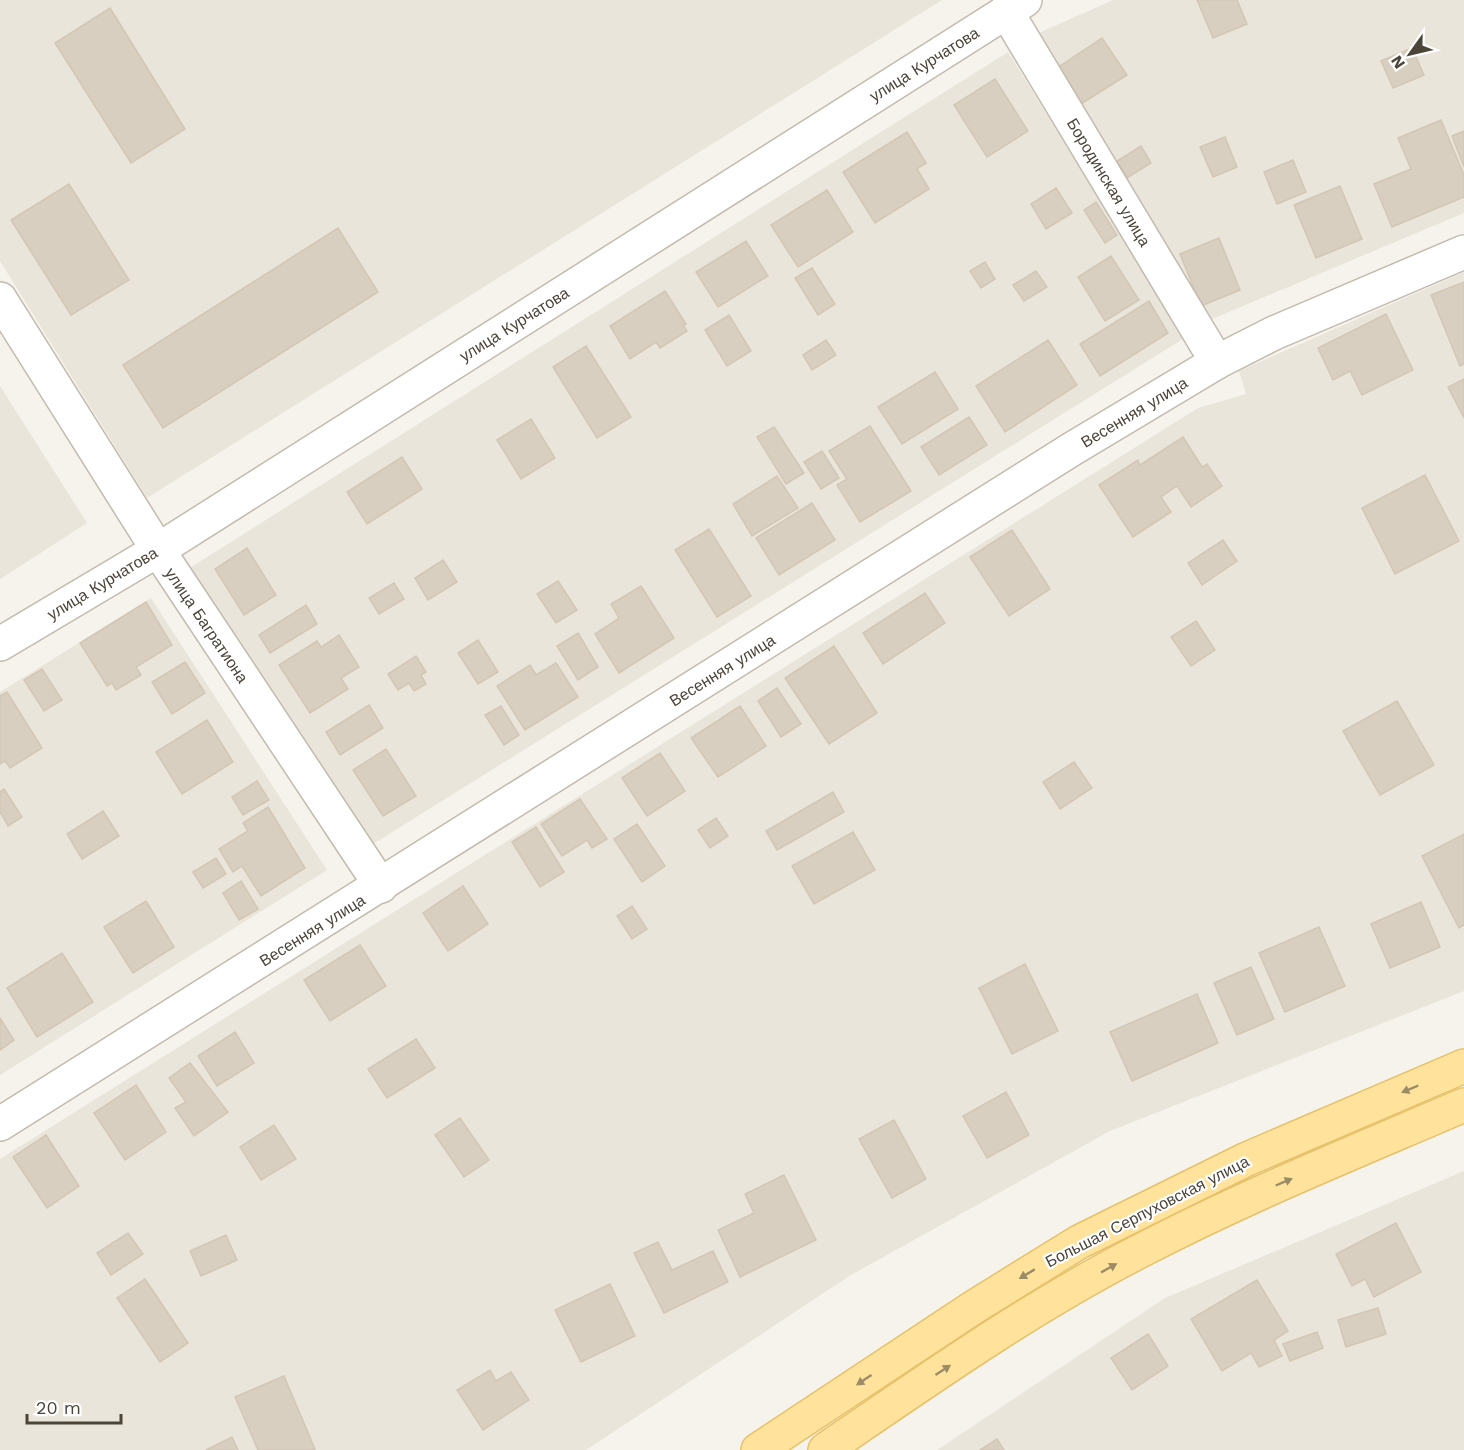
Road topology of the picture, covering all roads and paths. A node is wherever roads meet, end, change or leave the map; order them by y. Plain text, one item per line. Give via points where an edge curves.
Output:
1 (1011, 4) edge
2 (1464, 252) edge
3 (0, 299) edge
4 (1217, 362) junction
5 (158, 550) junction
6 (0, 644) edge
7 (381, 886) junction
8 (1464, 1066) edge
9 (1464, 1105) edge
10 (0, 1124) edge
11 (758, 1450) edge
12 (825, 1450) edge

1 - 4 street, Бородинская улица
1 - 5 street, улица Курчатова
2 - 4 street, Весенняя улица via 1274,333
3 - 5 street, улица Багратиона
4 - 7 street, Весенняя улица via 1072,449
5 - 6 street, улица Курчатова
5 - 7 street, улица Багратиона
7 - 10 street, Весенняя улица
8 -> 11 main road, Большая Серпуховская улица via 1247,1159 1079,1242
12 -> 9 main road, Большая Серпуховская улица via 1027,1314 1143,1249 1266,1190

